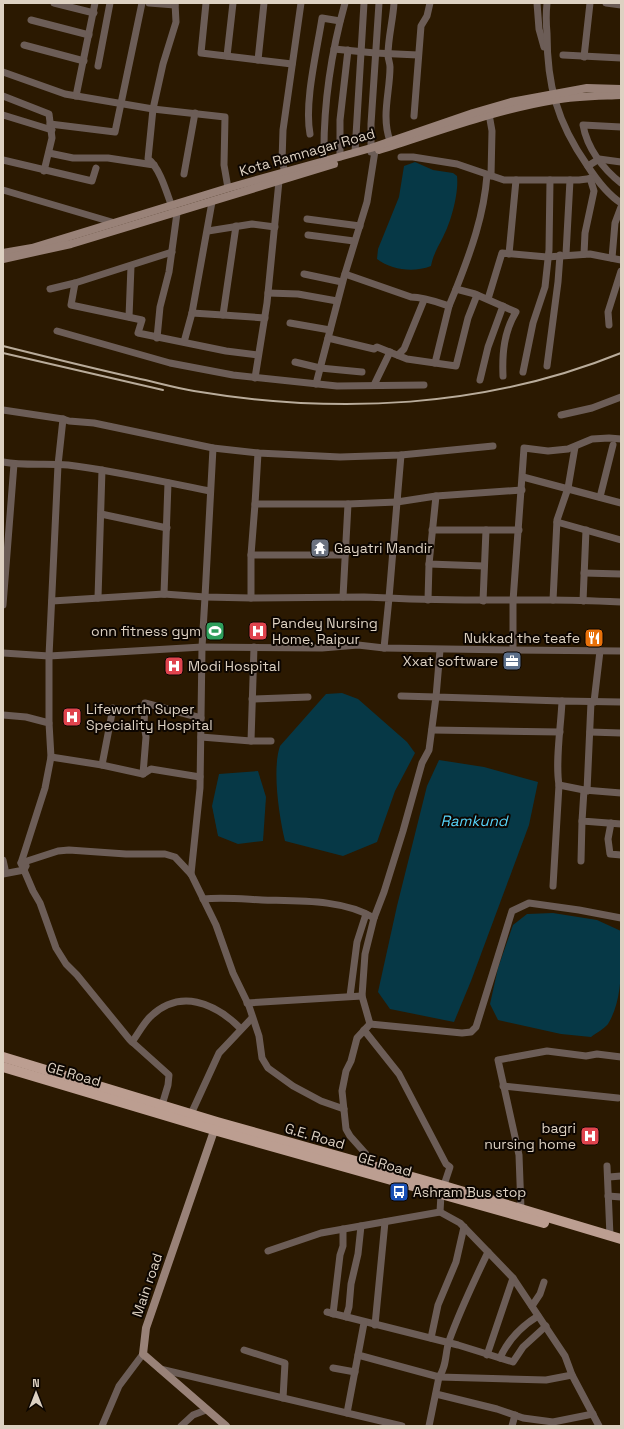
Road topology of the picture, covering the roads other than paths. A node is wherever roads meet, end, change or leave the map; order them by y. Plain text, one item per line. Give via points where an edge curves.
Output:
1 (54, 3) edge
2 (95, 3) edge
3 (110, 3) edge
4 (142, 3) edge
5 (149, 3) edge
6 (206, 3) edge
7 (233, 3) edge
8 (264, 3) edge
9 (301, 3) edge
10 (345, 3) edge
11 (364, 3) edge
12 (379, 3) edge
13 (394, 3) edge
14 (430, 3) edge
15 (537, 3) edge
16 (547, 3) edge
17 (590, 3) edge
18 (606, 3) edge
19 (175, 4) edge
20 (621, 5) edge
21 (94, 13) junction
22 (31, 20) dead end
23 (340, 21) junction
24 (89, 35) junction
25 (24, 45) dead end
26 (334, 49) junction
27 (348, 50) junction
28 (361, 52) junction
29 (375, 53) junction
30 (388, 54) junction
31 (418, 55) junction
32 (563, 55) dead end
33 (227, 56) junction
34 (546, 57) junction
35 (584, 57) junction
36 (621, 58) edge
37 (258, 60) junction
38 (84, 61) junction
39 (292, 64) junction
40 (98, 66) dead end
41 (3, 72) edge
42 (621, 89) edge
43 (621, 95) edge
44 (3, 96) edge
45 (76, 96) junction
46 (554, 97) junction
47 (122, 103) junction
48 (153, 109) junction
49 (195, 113) junction
50 (489, 114) junction
51 (3, 115) edge
52 (414, 116) dead end
53 (51, 127) junction
54 (621, 127) edge
55 (310, 134) dead end
56 (390, 141) junction
57 (372, 151) junction
58 (355, 152) junction
59 (49, 153) junction
60 (340, 157) junction
61 (401, 158) dead end
62 (598, 159) junction
63 (3, 160) edge
64 (324, 161) junction
65 (621, 162) edge
66 (154, 165) junction
67 (588, 166) junction
68 (96, 168) dead end
69 (44, 172) junction
70 (184, 174) dead end
71 (489, 176) junction
72 (284, 177) junction
73 (592, 178) junction
74 (516, 180) junction
75 (550, 180) junction
76 (570, 180) junction
77 (621, 183) edge
78 (602, 185) junction
79 (228, 188) junction
80 (3, 190) edge
81 (594, 191) junction
82 (212, 202) junction
83 (621, 203) edge
84 (621, 207) edge
85 (174, 211) junction
86 (307, 219) dead end
87 (115, 223) junction
88 (236, 226) junction
89 (360, 226) junction
90 (275, 227) junction
91 (208, 231) junction
92 (308, 235) dead end
93 (354, 241) junction
94 (172, 252) junction
95 (3, 253) edge
96 (509, 254) junction
97 (584, 254) junction
98 (563, 255) junction
99 (547, 256) junction
100 (612, 258) junction
101 (3, 259) edge
102 (621, 260) edge
103 (130, 266) junction
104 (621, 271) edge
105 (304, 274) dead end
106 (345, 274) junction
107 (342, 282) junction
108 (75, 284) junction
109 (50, 289) dead end
110 (456, 289) junction
111 (268, 293) junction
112 (477, 295) junction
113 (488, 299) junction
114 (337, 300) junction
115 (424, 300) junction
116 (449, 306) junction
117 (503, 306) junction
118 (192, 312) junction
119 (223, 315) junction
120 (129, 317) junction
121 (265, 318) junction
122 (290, 323) dead end
123 (609, 325) dead end
124 (330, 330) junction
125 (57, 331) dead end
126 (157, 338) junction
127 (328, 338) junction
128 (184, 342) junction
129 (390, 352) junction
130 (258, 355) junction
131 (398, 355) junction
132 (295, 362) dead end
133 (435, 363) junction
134 (547, 366) dead end
135 (320, 368) junction
136 (362, 372) dead end
137 (523, 372) dead end
138 (503, 376) dead end
139 (255, 378) junction
140 (480, 380) dead end
141 (316, 384) junction
142 (374, 385) junction
143 (424, 385) dead end
144 (621, 396) edge
145 (3, 410) edge
146 (561, 415) dead end
147 (63, 419) junction
148 (621, 439) edge
149 (613, 445) dead end
150 (493, 446) dead end
151 (575, 447) junction
152 (213, 448) junction
153 (258, 453) junction
154 (401, 455) junction
155 (3, 462) edge
156 (14, 464) junction
157 (58, 465) junction
158 (102, 470) junction
159 (523, 477) junction
160 (168, 483) junction
161 (568, 488) junction
162 (522, 490) junction
163 (210, 491) junction
164 (436, 496) junction
165 (600, 497) junction
166 (397, 502) junction
167 (621, 503) edge
168 (255, 504) junction
169 (348, 504) junction
170 (7, 506) edge
171 (101, 514) junction
172 (557, 522) junction
173 (167, 528) junction
174 (432, 530) junction
175 (486, 530) junction
176 (519, 530) junction
177 (586, 530) junction
178 (621, 540) edge
179 (6, 548) edge
180 (251, 555) junction
181 (345, 555) junction
182 (429, 564) junction
183 (484, 566) junction
184 (584, 573) junction
185 (621, 574) edge
186 (4, 593) edge
187 (164, 594) junction
188 (205, 597) junction
189 (343, 597) junction
190 (98, 598) junction
191 (251, 598) junction
192 (389, 598) junction
193 (428, 600) junction
194 (553, 600) junction
195 (483, 601) junction
196 (513, 601) junction
197 (583, 601) junction
198 (52, 602) junction
199 (621, 602) edge
200 (3, 605) edge
201 (202, 647) junction
202 (254, 647) junction
203 (384, 648) junction
204 (440, 650) junction
205 (513, 650) junction
206 (600, 651) junction
207 (621, 651) edge
208 (5, 655) edge
209 (49, 656) junction
210 (401, 696) dead end
211 (308, 697) dead end
212 (436, 697) junction
213 (252, 698) junction
214 (562, 701) junction
215 (593, 702) junction
216 (621, 702) edge
217 (113, 708) dead end
218 (3, 715) edge
219 (201, 718) junction
220 (49, 723) junction
221 (432, 730) junction
222 (560, 732) junction
223 (590, 732) junction
224 (621, 733) edge
225 (201, 737) junction
226 (251, 741) junction
227 (272, 741) dead end
228 (51, 756) junction
229 (102, 765) junction
230 (143, 774) junction
231 (200, 777) junction
232 (559, 785) junction
233 (585, 791) junction
234 (621, 793) edge
235 (582, 821) junction
236 (611, 823) junction
237 (621, 824) edge
238 (621, 855) edge
239 (3, 860) edge
240 (581, 861) dead end
241 (25, 864) junction
242 (4, 872) edge
243 (190, 874) junction
244 (553, 886) dead end
245 (203, 899) junction
246 (366, 914) junction
247 (374, 918) junction
248 (621, 918) edge
249 (350, 996) junction
250 (362, 996) junction
251 (247, 1003) junction
252 (252, 1018) junction
253 (370, 1024) junction
254 (240, 1028) junction
255 (364, 1030) junction
256 (132, 1042) junction
257 (3, 1057) edge
258 (621, 1058) edge
259 (3, 1067) edge
260 (503, 1086) junction
261 (618, 1098) dead end
262 (162, 1105) junction
263 (344, 1109) junction
264 (191, 1114) junction
265 (215, 1126) junction
266 (607, 1166) dead end
267 (371, 1170) junction
268 (621, 1176) edge
269 (608, 1177) junction
270 (442, 1190) junction
271 (608, 1196) junction
272 (621, 1197) edge
273 (521, 1209) junction
274 (440, 1212) junction
275 (385, 1222) junction
276 (361, 1226) junction
277 (464, 1227) junction
278 (343, 1229) junction
279 (610, 1236) junction
280 (621, 1239) edge
281 (621, 1245) edge
282 (268, 1251) dead end
283 (488, 1252) junction
284 (513, 1278) junction
285 (544, 1282) dead end
286 (532, 1306) junction
287 (538, 1316) junction
288 (346, 1317) junction
289 (364, 1322) junction
290 (375, 1325) junction
291 (546, 1326) junction
292 (431, 1338) junction
293 (448, 1343) junction
294 (244, 1350) dead end
295 (143, 1354) junction
296 (487, 1354) junction
297 (358, 1355) junction
298 (500, 1358) junction
299 (333, 1368) dead end
300 (160, 1369) junction
301 (355, 1372) junction
302 (572, 1375) junction
303 (439, 1377) junction
304 (436, 1394) junction
305 (284, 1398) junction
306 (206, 1410) junction
307 (347, 1413) junction
308 (593, 1414) junction
309 (515, 1415) junction
310 (102, 1426) edge
311 (181, 1426) edge
312 (226, 1426) edge
313 (402, 1426) edge
314 (429, 1426) edge
315 (512, 1426) edge
316 (599, 1426) edge

1 - 21 street
2 - 21 street
3 - 40 street
4 - 47 street
5 - 19 street
6 - 33 street via 201,53
7 - 33 street
8 - 37 street
9 - 39 street
10 - 23 street
11 - 28 street
12 - 29 street
13 - 30 street
14 - 31 street via 421,26
15 - 34 street via 539,29
16 - 34 street
17 - 35 street
18 - 20 street
19 - 48 street via 176,22
21 - 24 street
22 - 24 street
23 - 26 street
23 - 55 street via 322,18 312,79
24 - 38 street
25 - 38 street
26 - 27 street
26 - 64 street
27 - 28 street
27 - 60 street via 340,120
28 - 29 street
28 - 58 street
29 - 30 street
29 - 57 street
30 - 31 street
30 - 56 street via 390,66 386,121
31 - 52 street
32 - 35 street
33 - 37 street
34 - 46 street
35 - 36 street
37 - 39 street
38 - 45 street
39 - 72 street via 284,130
41 - 45 street
42 - 46 street, Kota Ramnagar Road via 587,88
43 - 46 street
44 - 53 street via 49,114
45 - 47 street
46 - 50 street
46 - 56 street, Kota Ramnagar Road via 511,102
46 - 67 street via 573,146
47 - 48 street
47 - 53 street via 116,132
48 - 49 street
48 - 66 street via 148,159
49 - 70 street
49 - 79 street via 225,117 224,165
50 - 57 street
50 - 71 street via 492,131
51 - 53 street
53 - 59 street
54 - 62 street via 583,125 589,145
56 - 57 street, Kota Ramnagar Road
57 - 58 street, Kota Ramnagar Road
57 - 72 street
57 - 89 street via 371,183
58 - 60 street, Kota Ramnagar Road
59 - 66 street via 73,158 108,158
59 - 69 street
60 - 64 street, Kota Ramnagar Road
61 - 71 street via 413,157 457,164
62 - 65 street
62 - 67 street
62 - 77 street
63 - 69 street
64 - 72 street, Kota Ramnagar Road
66 - 85 street
67 - 73 street
68 - 69 street via 92,182
71 - 74 street
71 - 110 street via 484,209
72 - 79 street, Kota Ramnagar Road
72 - 82 street
72 - 90 street
73 - 76 street
73 - 78 street
73 - 81 street
74 - 75 street
74 - 96 street
75 - 76 street
75 - 99 street
76 - 98 street
78 - 81 street
78 - 83 street
79 - 85 street, Kota Ramnagar Road
80 - 87 street
81 - 97 street via 585,234
82 - 85 street
82 - 91 street
84 - 100 street via 615,223
85 - 87 street, Kota Ramnagar Road
85 - 94 street
85 - 101 street via 71,244
86 - 89 street
87 - 95 street, Kota Ramnagar Road via 32,248
88 - 90 street via 252,224
88 - 91 street
88 - 119 street
89 - 93 street
90 - 111 street
91 - 118 street
92 - 93 street
93 - 106 street
94 - 103 street
94 - 126 street via 160,307
96 - 99 street
96 - 113 street via 502,253
97 - 98 street
97 - 100 street
98 - 99 street
98 - 134 street
99 - 137 street via 545,287 533,323
100 - 102 street
103 - 108 street
103 - 120 street
104 - 123 street via 608,312
105 - 107 street
106 - 107 street
106 - 115 street via 411,298 420,297
107 - 114 street
108 - 109 street
108 - 120 street via 71,305
110 - 112 street
110 - 116 street
111 - 114 street via 298,294
111 - 121 street
112 - 113 street
112 - 133 street via 468,318 456,366
113 - 117 street
114 - 124 street
115 - 116 street
115 - 131 street via 404,349
116 - 133 street
117 - 138 street via 516,312 509,324 502,356
117 - 140 street via 488,347
118 - 119 street
118 - 128 street
119 - 121 street
120 - 126 street via 142,320 138,333
121 - 130 street
122 - 124 street
124 - 127 street
125 - 139 street via 170,363
126 - 128 street
127 - 129 street via 374,349 377,347
127 - 135 street
128 - 130 street
129 - 131 street
129 - 142 street
130 - 139 street
131 - 133 street via 407,359
132 - 135 street
135 - 136 street
135 - 141 street
139 - 141 street
141 - 142 street
142 - 143 street
144 - 146 street via 592,408
145 - 147 street
147 - 152 street
147 - 157 street
148 - 151 street via 592,439
149 - 165 street
150 - 154 street
151 - 159 street via 548,451 524,448
151 - 161 street
152 - 153 street
152 - 163 street
153 - 154 street via 340,457
153 - 168 street
154 - 166 street
155 - 156 street
156 - 157 street
156 - 170 street
157 - 158 street
157 - 198 street
158 - 160 street
158 - 171 street
159 - 161 street
159 - 162 street
160 - 163 street
160 - 173 street
161 - 165 street
161 - 172 street
162 - 164 street
162 - 176 street
163 - 188 street
164 - 166 street
164 - 174 street
165 - 167 street
166 - 169 street
166 - 192 street
168 - 169 street
168 - 180 street
169 - 181 street
170 - 179 street
171 - 173 street
171 - 190 street
172 - 177 street
172 - 194 street
173 - 187 street
174 - 175 street
174 - 182 street
175 - 176 street
175 - 183 street
176 - 196 street
177 - 178 street
177 - 184 street
179 - 186 street
180 - 181 street
180 - 191 street
181 - 189 street
182 - 183 street
182 - 193 street
183 - 195 street
184 - 185 street
184 - 197 street
186 - 200 street
187 - 188 street
187 - 190 street
188 - 191 street
188 - 201 street
189 - 191 street
189 - 192 street
190 - 198 street
192 - 193 street
192 - 203 street
193 - 195 street
194 - 196 street
194 - 197 street
195 - 196 street
196 - 205 street
197 - 199 street
198 - 209 street
201 - 202 street
201 - 209 street
201 - 219 street
202 - 203 street via 322,648 358,645
202 - 213 street
203 - 204 street
204 - 205 street
204 - 212 street
205 - 206 street
206 - 207 street
206 - 215 street
208 - 209 street
209 - 220 street
210 - 212 street
211 - 213 street
212 - 214 street
212 - 221 street
213 - 226 street
214 - 215 street
214 - 222 street
215 - 216 street
215 - 223 street
217 - 229 street
218 - 220 street
219 - 225 street
219 - 230 street via 145,704
220 - 228 street
221 - 222 street
221 - 247 street via 429,750 422,763
222 - 232 street via 556,770
223 - 224 street
223 - 233 street
225 - 226 street
225 - 231 street
226 - 227 street
228 - 229 street
228 - 241 street
229 - 230 street
230 - 231 street via 151,769
231 - 243 street
232 - 233 street
232 - 244 street
233 - 234 street
233 - 235 street
235 - 236 street
235 - 240 street
236 - 237 street
236 - 238 street via 608,839 610,854
239 - 242 street
241 - 242 street
241 - 243 street via 58,850 165,854 175,857
241 - 256 street via 56,948 66,964
243 - 245 street
245 - 246 street via 224,897 309,901
245 - 251 street via 216,925 232,973
246 - 247 street
246 - 249 street via 357,942
247 - 250 street via 365,954
248 - 253 street via 529,903 512,911 476,1027 471,1032
249 - 250 street
249 - 251 street
250 - 253 street
251 - 252 street
252 - 254 street
252 - 263 street via 259,1036 262,1058 268,1068 293,1086 321,1101
253 - 255 street
254 - 256 street via 226,1014 215,1008 200,1002 183,1000 166,1006 150,1017
254 - 264 street via 219,1053
255 - 263 street via 357,1038 346,1071 342,1091
255 - 270 street via 399,1074 430,1136 450,1167
256 - 262 street via 169,1075
257 - 262 main road
258 - 260 street via 547,1051 498,1060
259 - 265 main road, GE Road
260 - 261 street
260 - 273 street via 519,1155
262 - 264 main road
263 - 267 street via 346,1129 366,1154
264 - 265 main road
265 - 267 main road, GE Road
265 - 295 street, Main road via 146,1328
266 - 269 street
267 - 270 main road, GE Road
268 - 269 street
269 - 271 street
270 - 273 main road
270 - 274 street
270 - 281 main road, GE Road
271 - 272 street
271 - 279 street
273 - 279 main road
274 - 275 street
274 - 277 street
275 - 276 street
275 - 290 street
276 - 278 street
276 - 288 street
277 - 283 street
277 - 292 street via 456,1262 438,1305
278 - 282 street via 301,1239
278 - 288 street via 343,1246 330,1313
279 - 280 main road
283 - 284 street
283 - 293 street
284 - 286 street
284 - 296 street
285 - 286 street
286 - 287 street
287 - 291 street
287 - 298 street via 506,1344
288 - 289 street
289 - 290 street
289 - 297 street
290 - 292 street
291 - 298 street via 523,1347 512,1362
291 - 302 street via 565,1356
292 - 293 street
293 - 296 street
293 - 303 street via 444,1370
294 - 305 street via 285,1364
295 - 300 street
295 - 310 street via 119,1386
296 - 298 street
297 - 301 street
297 - 303 street
299 - 301 street
300 - 305 street
300 - 306 street
301 - 307 street
302 - 303 street via 546,1380
302 - 308 street
303 - 304 street
304 - 309 street
304 - 314 street
305 - 307 street
306 - 311 street via 193,1415
306 - 312 street
307 - 313 street
308 - 309 street via 553,1422
308 - 316 street
309 - 315 street

